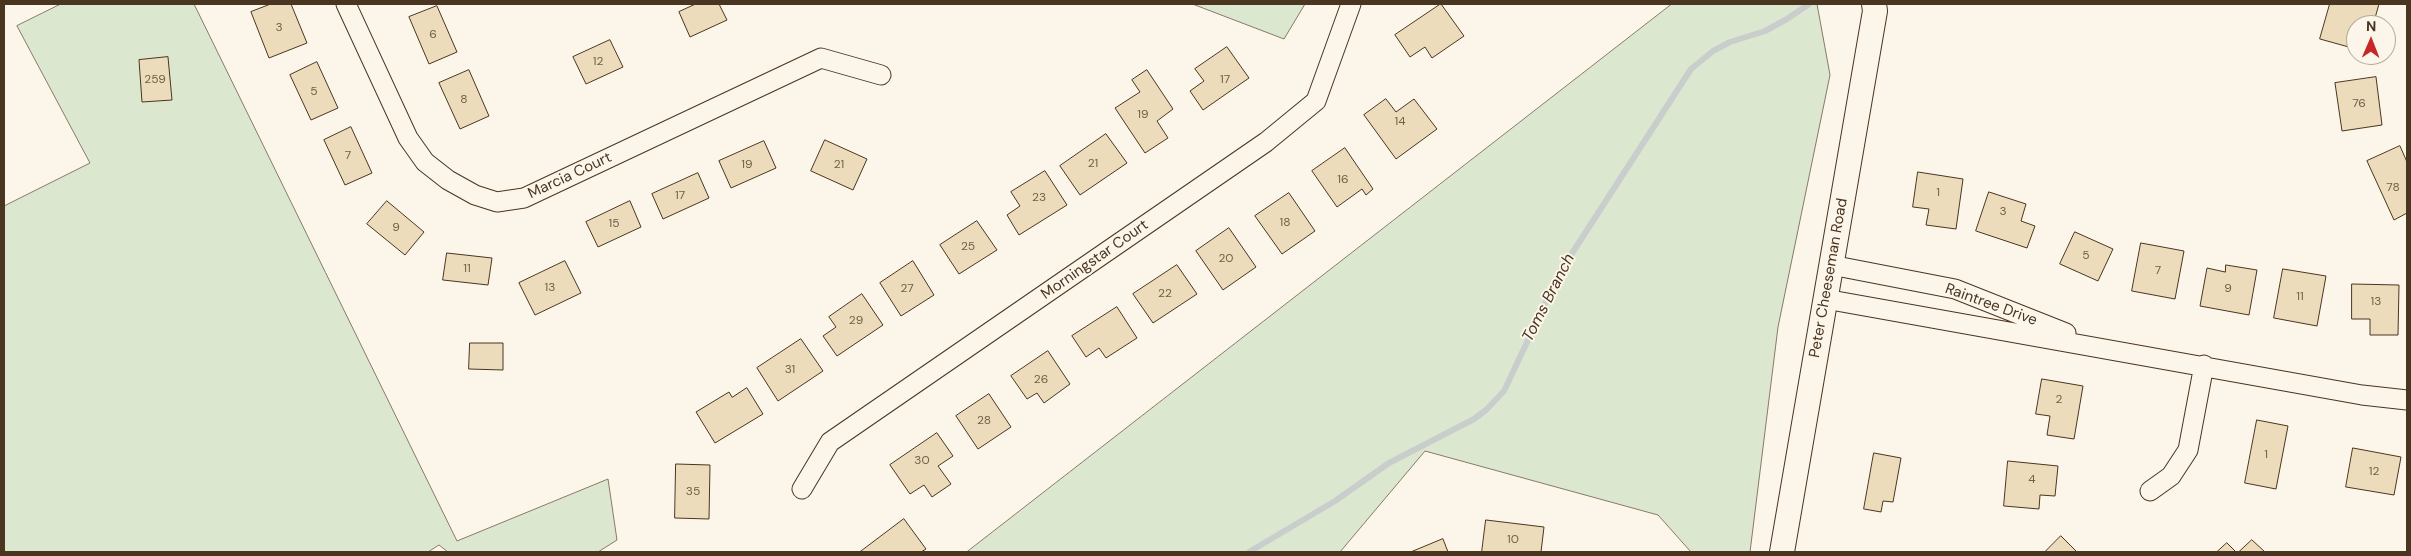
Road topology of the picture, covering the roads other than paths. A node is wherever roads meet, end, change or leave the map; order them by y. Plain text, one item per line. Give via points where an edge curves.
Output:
1 (346, 4) edge
2 (1351, 4) edge
3 (1874, 4) edge
4 (881, 75) dead end
5 (1831, 265) junction
6 (1825, 299) junction
7 (2119, 350) junction
8 (2204, 365) junction
9 (2407, 400) edge
10 (802, 489) dead end
11 (2150, 492) dead end
12 (1782, 552) edge

1 - 4 street, Marcia Court via 408,138 425,162 468,192 497,202 524,198 821,58
2 - 10 street, Morningstar Court via 1316,101 1266,142 830,442
3 - 5 street, Peter Cheeseman Road
5 - 6 street, Peter Cheeseman Road
5 - 7 street, Raintree Drive via 1955,289 2044,325
6 - 7 street, Raintree Drive
6 - 12 street, Peter Cheeseman Road
7 - 8 street, Raintree Drive
8 - 9 street, Raintree Drive via 2362,395
8 - 11 street via 2188,450 2171,476

